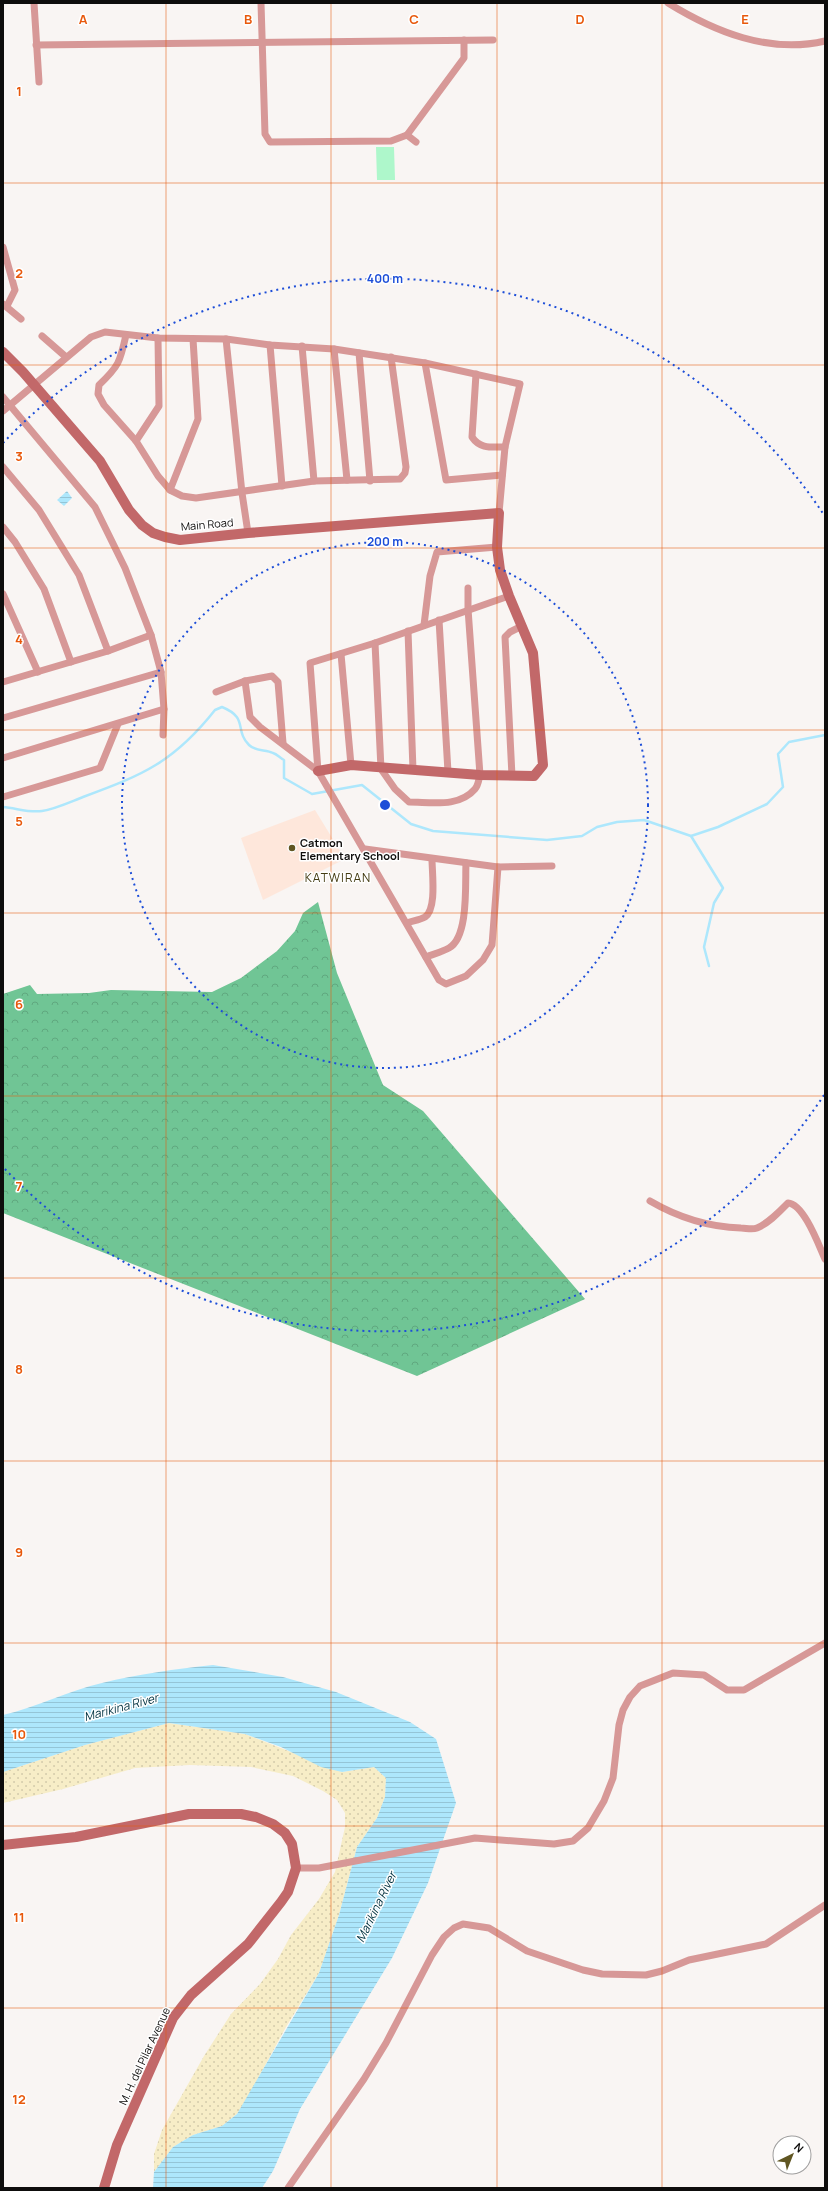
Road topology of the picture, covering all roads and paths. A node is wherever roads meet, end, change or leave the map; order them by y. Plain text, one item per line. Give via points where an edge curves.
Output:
1 (34, 3) edge
2 (261, 3) edge
3 (668, 3) edge
4 (464, 40) junction
5 (493, 40) dead end
6 (825, 41) edge
7 (262, 42) junction
8 (36, 45) junction
9 (39, 82) dead end
10 (407, 135) junction
11 (416, 142) dead end
12 (3, 247) edge
13 (5, 305) edge
14 (21, 319) dead end
15 (126, 335) junction
16 (42, 336) dead end
17 (158, 338) junction
18 (193, 339) junction
19 (226, 339) junction
20 (270, 345) junction
21 (302, 346) junction
22 (334, 349) junction
23 (3, 352) edge
24 (360, 353) junction
25 (66, 357) junction
26 (391, 357) junction
27 (425, 363) junction
28 (476, 374) junction
29 (34, 384) junction
30 (3, 397) edge
31 (11, 404) junction
32 (3, 411) edge
33 (136, 442) junction
34 (505, 447) junction
35 (3, 467) edge
36 (502, 475) junction
37 (346, 480) junction
38 (370, 481) junction
39 (314, 482) junction
40 (282, 486) junction
41 (170, 490) junction
42 (242, 493) junction
43 (499, 513) junction
44 (3, 527) edge
45 (248, 532) junction
46 (497, 548) junction
47 (468, 588) dead end
48 (3, 594) edge
49 (509, 596) junction
50 (468, 609) junction
51 (439, 620) junction
52 (424, 625) junction
53 (522, 626) junction
54 (408, 631) junction
55 (151, 635) junction
56 (375, 643) junction
57 (108, 652) junction
58 (341, 654) junction
59 (71, 662) junction
60 (38, 672) junction
61 (161, 672) junction
62 (3, 681) edge
63 (245, 681) junction
64 (216, 692) dead end
65 (164, 708) junction
66 (3, 718) edge
67 (118, 724) junction
68 (163, 735) dead end
69 (283, 743) junction
70 (3, 758) edge
71 (351, 765) junction
72 (381, 769) junction
73 (413, 770) junction
74 (318, 771) junction
75 (448, 772) junction
76 (480, 775) junction
77 (512, 776) junction
78 (3, 797) edge
79 (365, 849) junction
80 (432, 860) junction
81 (466, 862) junction
82 (552, 866) dead end
83 (498, 867) junction
84 (407, 923) junction
85 (426, 957) junction
86 (650, 1201) dead end
87 (825, 1259) edge
88 (825, 1643) edge
89 (3, 1845) edge
90 (296, 1868) junction
91 (825, 1905) edge
92 (104, 2188) edge
93 (288, 2188) edge

1 - 8 street
2 - 7 street
3 - 6 street via 697,21 755,42 789,45
4 - 5 street
4 - 7 street
4 - 10 street via 464,58
7 - 8 street
7 - 10 street via 265,134 270,142 391,141
8 - 9 street
10 - 11 street
12 - 13 street via 15,290
13 - 14 street
15 - 17 street
15 - 25 street via 105,332 98,334
15 - 33 street via 121,359 115,370 99,385 98,394 104,406
16 - 25 street
17 - 18 street
17 - 33 street via 159,406
18 - 19 street
18 - 41 street via 198,419
19 - 20 street
19 - 42 street
20 - 21 street
20 - 40 street
21 - 22 street
21 - 39 street
22 - 24 street
22 - 37 street
23 - 29 street, Main Road
24 - 26 street
24 - 38 street
25 - 29 street
26 - 27 street
26 - 38 street via 405,473 400,480
27 - 28 street
27 - 36 street via 446,480
28 - 34 street via 472,437 482,447
28 - 34 street via 520,384
29 - 31 street
29 - 45 street, Main Road via 100,461 129,510 153,533 180,540
30 - 31 street
31 - 32 street
31 - 55 street via 95,507 125,568
33 - 41 street
34 - 36 street
35 - 57 street via 39,510 79,575
36 - 43 street
37 - 38 street
37 - 39 street
39 - 40 street
40 - 42 street
41 - 42 street via 182,496 196,498
42 - 45 street
43 - 45 street, Main Road
43 - 46 street
44 - 59 street via 44,590
46 - 49 street via 500,570
46 - 52 street via 437,552 430,576
47 - 50 street
48 - 60 street
49 - 50 street
49 - 53 street
50 - 51 street
50 - 76 street
51 - 52 street
51 - 75 street
52 - 54 street
53 - 77 street via 505,637
53 - 77 street via 534,653 543,765 534,776
54 - 56 street
54 - 73 street
55 - 57 street
55 - 61 street
56 - 58 street
56 - 72 street
57 - 59 street
58 - 71 street
58 - 74 street via 310,663
59 - 60 street
60 - 62 street
61 - 65 street
61 - 66 street
63 - 64 street
63 - 69 street via 250,717
63 - 69 street via 272,676 278,682
65 - 67 street
65 - 68 street
67 - 70 street
67 - 78 street via 100,768
69 - 74 street
71 - 72 street
71 - 74 street
72 - 73 street
72 - 76 street via 395,789 409,802 454,803 476,789
73 - 75 street
74 - 79 street
75 - 76 street
76 - 77 street
79 - 80 street
79 - 84 street
80 - 81 street
80 - 84 street via 430,911 425,917
81 - 83 street
81 - 85 street via 464,920 459,939 450,948
82 - 83 street
83 - 85 street via 492,945 483,960 466,976 446,984 439,980
84 - 85 street
86 - 87 street via 673,1215 690,1220 710,1225 755,1229 765,1224 788,1203 792,1203 797,1206 812,1230
88 - 90 street via 744,1690 727,1690 704,1675 673,1673 640,1686 623,1710 612,1778 604,1801 588,1828 573,1841 554,1844 489,1838 458,1840 327,1866
89 - 90 street, M. H. del Pilar Avenue via 122,1828 164,1817 189,1814 241,1814 273,1824 285,1833 292,1844
90 - 92 street, M. H. del Pilar Avenue via 288,1892 248,1944 191,1995 173,2018 118,2145
91 - 93 street via 766,1944 688,1960 662,1972 646,1975 602,1974 583,1970 527,1951 489,1928 463,1924 454,1928 444,1937 432,1955 389,2038 361,2084

